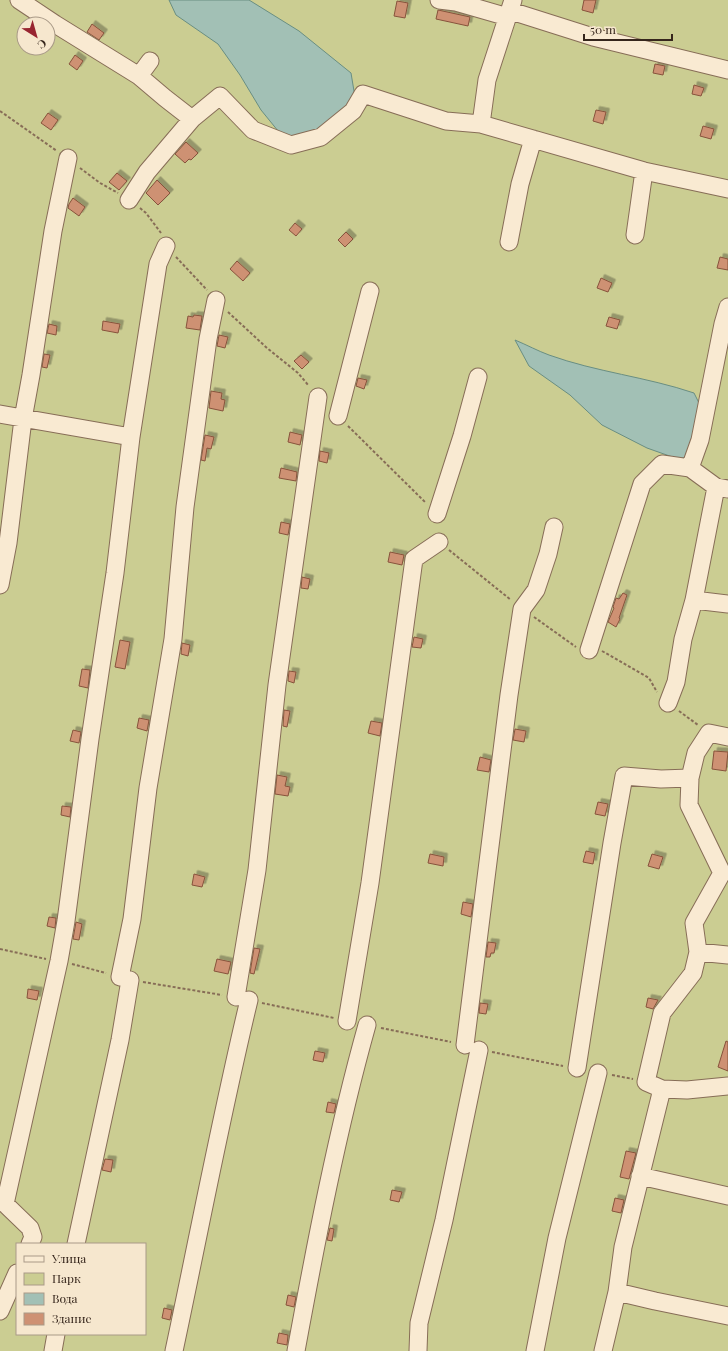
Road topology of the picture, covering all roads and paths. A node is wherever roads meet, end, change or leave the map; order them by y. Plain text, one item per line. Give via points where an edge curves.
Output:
1 (19, 0) edge
2 (439, 0) edge
3 (511, 9) edge
4 (150, 61) dead end
5 (728, 70) edge
6 (140, 76) junction
7 (0, 111) edge
8 (192, 119) junction
9 (481, 124) junction
10 (533, 139) junction
11 (68, 158) junction
12 (644, 171) junction
13 (728, 189) edge
14 (129, 200) junction
15 (635, 235) dead end
16 (509, 242) dead end
17 (166, 246) junction
18 (370, 291) dead end
19 (216, 300) junction
20 (728, 307) edge
21 (478, 377) dead end
22 (318, 397) joint
23 (0, 414) edge
24 (338, 416) joint
25 (23, 419) junction
26 (130, 437) junction
27 (690, 468) junction
28 (722, 488) edge
29 (437, 514) joint
30 (554, 527) dead end
31 (439, 542) joint
32 (0, 585) edge
33 (694, 600) junction
34 (728, 604) edge
35 (522, 609) junction
36 (589, 650) junction
37 (668, 703) junction
38 (709, 733) junction
39 (728, 737) edge
40 (690, 778) junction
41 (0, 949) edge
42 (698, 952) junction
43 (728, 955) edge
44 (59, 961) junction
45 (125, 978) junction
46 (243, 999) junction
47 (347, 1021) joint
48 (366, 1025) joint
49 (472, 1047) junction
50 (577, 1068) joint
51 (598, 1072) joint
52 (646, 1082) junction
53 (728, 1086) edge
54 (662, 1089) junction
55 (640, 1176) junction
56 (728, 1196) edge
57 (3, 1202) edge
58 (30, 1243) edge
59 (76, 1243) edge
60 (9, 1280) edge
61 (617, 1292) junction
62 (0, 1311) edge
63 (728, 1316) edge
64 (56, 1335) edge
65 (53, 1351) edge
66 (174, 1351) edge
67 (296, 1351) edge
68 (418, 1351) edge
69 (535, 1351) edge
70 (603, 1351) edge

1 - 6 lane
2 - 3 lane
3 - 5 lane via 593,37
3 - 9 lane via 487,80
4 - 6 lane
6 - 8 lane
7 - 11 path
8 - 9 lane via 220,96 253,130 291,145 321,137 353,111 363,94 446,121
8 - 14 lane via 148,172
9 - 10 lane
10 - 12 lane
10 - 16 lane via 520,184
11 - 14 path via 100,183
11 - 25 lane
12 - 13 lane
12 - 15 lane
14 - 17 path via 146,212 161,232
17 - 19 path
17 - 26 lane via 158,264
18 - 24 lane
19 - 22 path via 298,373
19 - 45 lane via 208,339 185,507 173,639 148,788
20 - 27 lane via 700,440
21 - 29 lane
22 - 46 lane via 278,685
23 - 25 lane
24 - 29 path
25 - 26 lane
25 - 32 lane via 8,543
26 - 44 lane via 115,573
27 - 28 lane
27 - 36 lane via 662,464 642,484
28 - 33 lane
30 - 35 lane via 536,590
31 - 35 path
31 - 47 lane via 414,559 370,883
33 - 34 lane
33 - 37 lane via 683,639 676,682
35 - 36 path via 577,648
35 - 49 lane via 509,695
36 - 37 path via 603,651 649,678 659,696
37 - 38 path
38 - 39 lane
38 - 40 lane via 696,753
40 - 42 lane via 689,804 722,874 694,923
40 - 50 lane via 624,776
41 - 44 path
42 - 43 lane
42 - 52 lane via 693,973 662,1013
44 - 45 path
44 - 57 lane
45 - 46 path
45 - 59 lane via 120,1040
46 - 47 path
46 - 66 lane via 230,1082
48 - 49 path
48 - 67 lane via 348,1092
49 - 50 path
49 - 68 lane via 444,1220 419,1322
51 - 52 path
51 - 69 lane via 557,1238
52 - 54 lane
53 - 54 lane via 687,1090
54 - 55 lane
55 - 56 lane
55 - 61 lane via 623,1247
57 - 58 lane via 30,1228 33,1237
60 - 62 lane
61 - 63 lane
61 - 70 lane
64 - 65 lane

